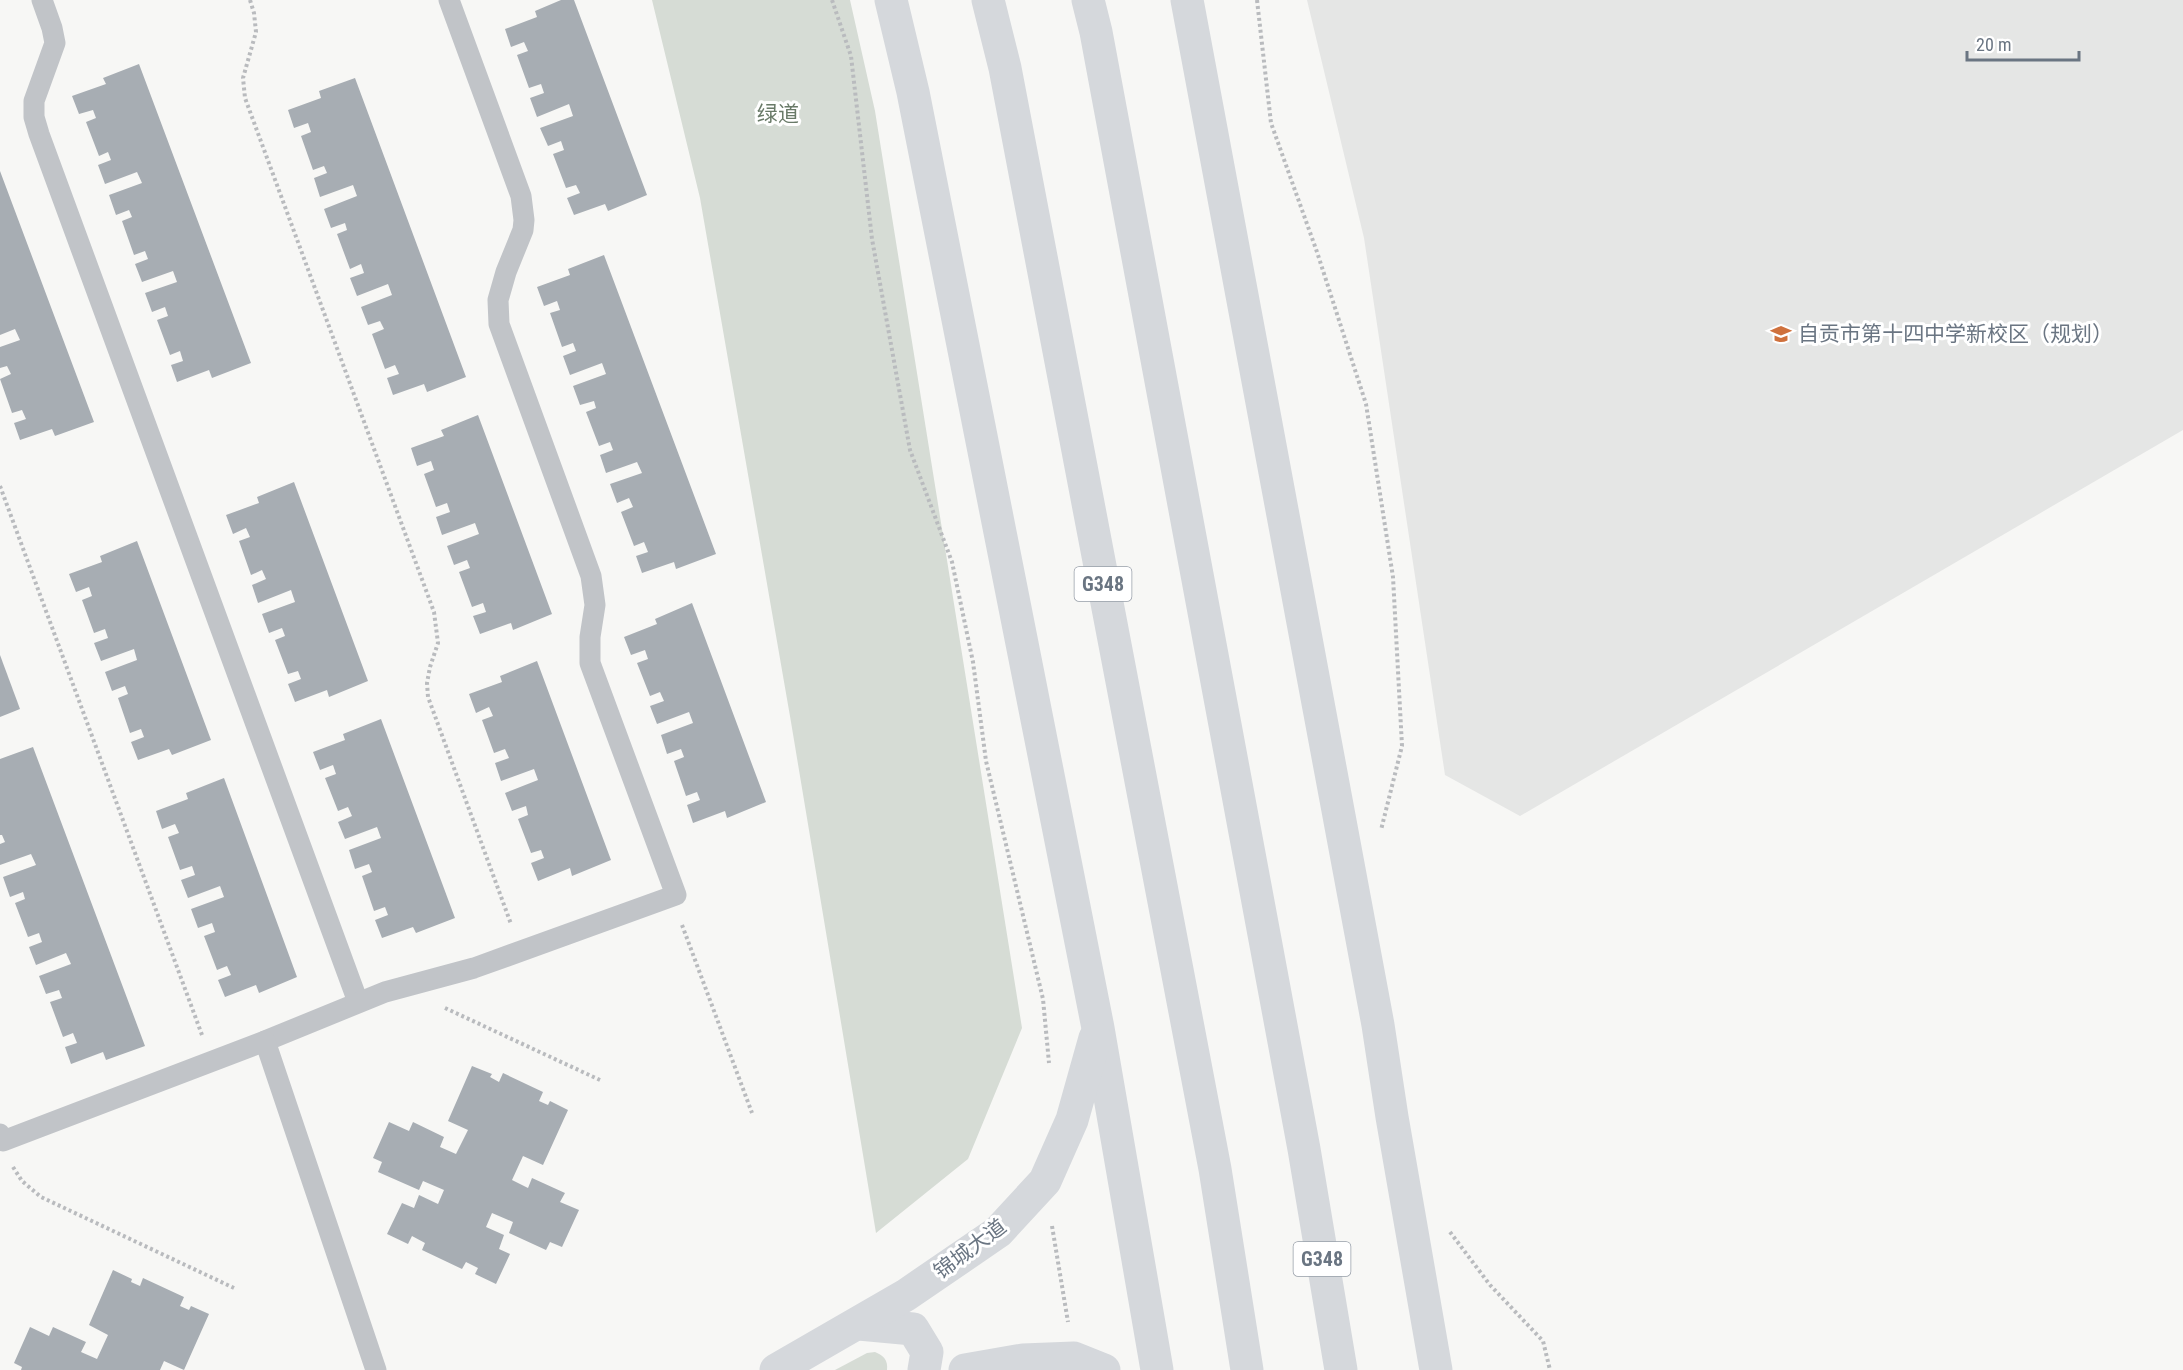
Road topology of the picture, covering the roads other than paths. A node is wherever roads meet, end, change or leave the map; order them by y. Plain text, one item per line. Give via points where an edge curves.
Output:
1 (42, 0) edge
2 (449, 0) edge
3 (891, 0) edge
4 (909, 0) edge
5 (988, 0) edge
6 (1088, 0) edge
7 (1187, 0) edge
8 (913, 92) junction
9 (358, 1002) junction
10 (1098, 1028) junction
11 (265, 1041) junction
12 (1, 1138) edge
13 (859, 1324) junction
14 (376, 1370) edge
15 (776, 1370) edge
16 (924, 1370) edge
17 (965, 1370) edge
18 (1104, 1370) edge
19 (1157, 1370) edge
20 (1247, 1370) edge
21 (1341, 1370) edge
22 (1436, 1370) edge

1 - 9 lane via 55,43 34,101 39,135
2 - 9 lane via 523,206 522,230 498,300 499,324 591,576 595,605 591,663 676,895 474,968
3 - 8 main road
4 - 8 main road
5 - 20 main road, G348 via 1005,68 1215,1169
6 - 21 main road, G348 via 1304,1149
7 - 22 main road via 1376,1014
8 - 10 main road
9 - 11 lane
10 - 13 main road, 锦城大道 via 1072,1120 1044,1181 998,1232
10 - 19 main road
11 - 12 lane
11 - 14 lane
13 - 15 main road, 锦城大道
13 - 16 main road via 913,1329 927,1352
17 - 18 main road via 1023,1360 1074,1358

